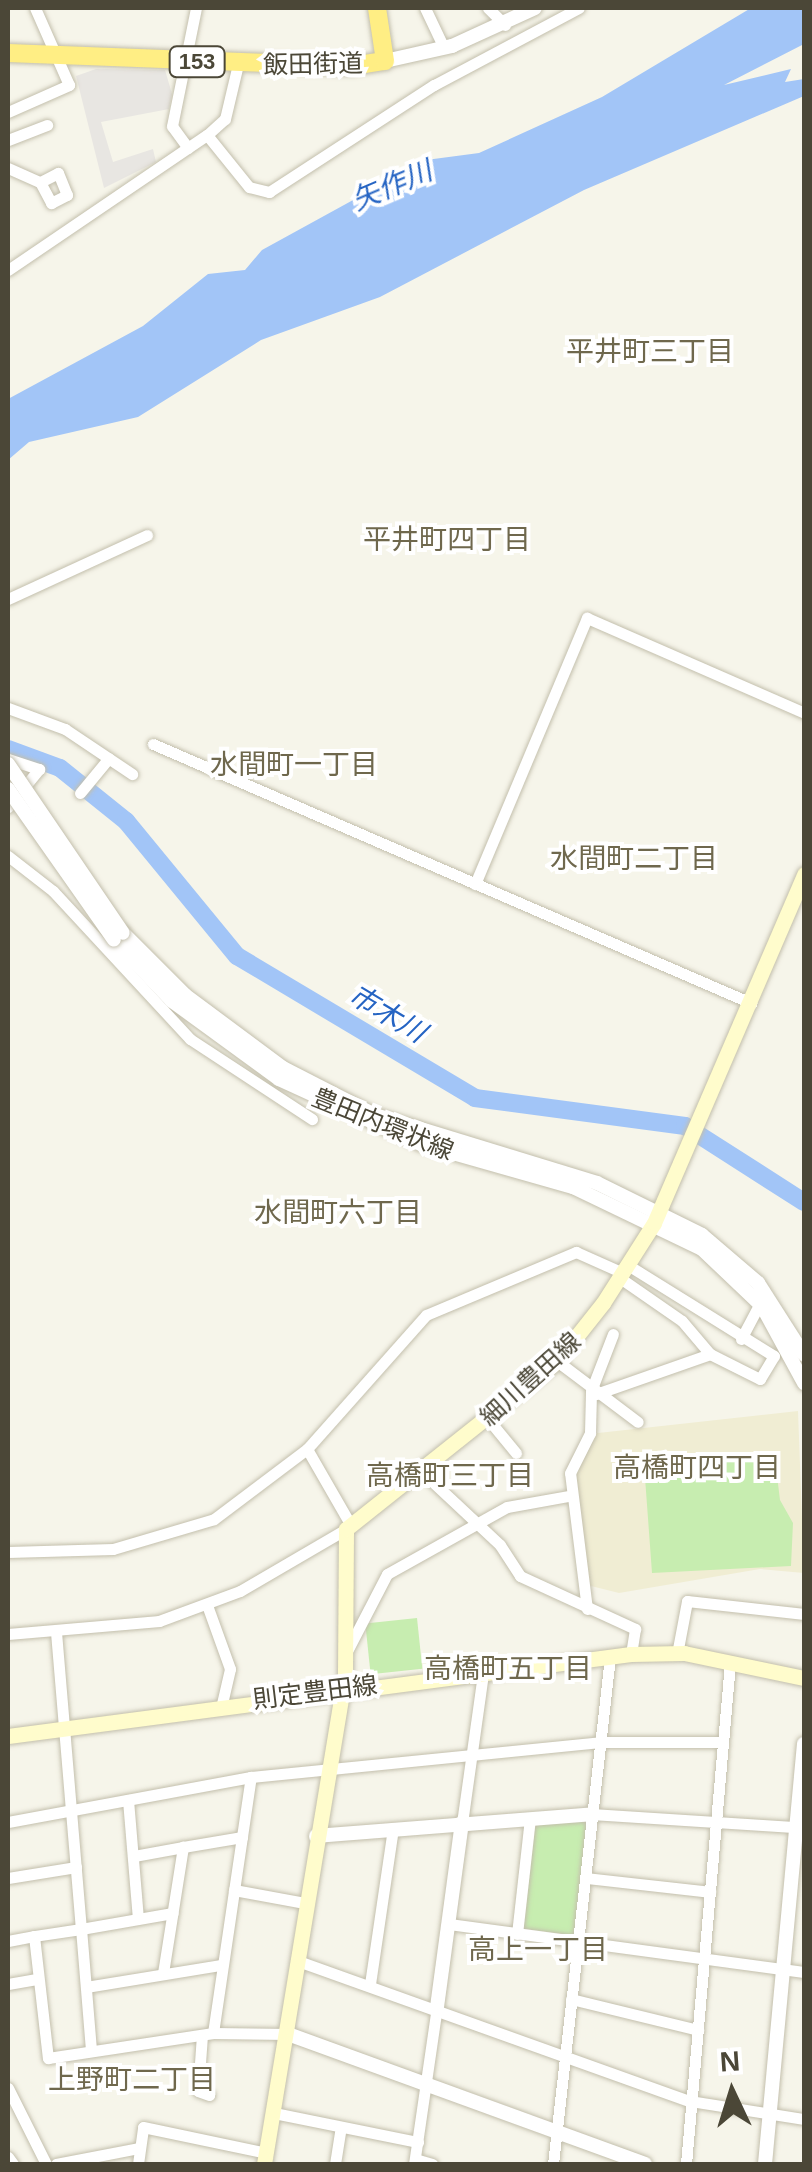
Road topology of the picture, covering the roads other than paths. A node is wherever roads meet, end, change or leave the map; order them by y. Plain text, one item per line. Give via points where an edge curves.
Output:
1 (35, 8) edge
2 (196, 8) edge
3 (377, 8) edge
4 (425, 8) edge
5 (488, 8) edge
6 (535, 8) edge
7 (579, 8) edge
8 (505, 25) junction
9 (444, 48) junction
10 (8, 54) edge
11 (54, 56) junction
12 (180, 61) junction
13 (385, 61) junction
14 (238, 64) junction
15 (8, 112) edge
16 (47, 124) dead end
17 (207, 136) junction
18 (8, 140) edge
19 (188, 148) junction
20 (8, 168) edge
21 (40, 182) dead end
22 (8, 270) edge
23 (147, 535) dead end
24 (8, 599) edge
25 (8, 708) edge
26 (804, 713) edge
27 (153, 744) dead end
28 (109, 758) junction
29 (8, 762) edge
30 (132, 774) dead end
31 (8, 789) edge
32 (80, 793) dead end
33 (8, 807) edge
34 (8, 856) edge
35 (804, 874) edge
36 (475, 884) junction
37 (118, 937) junction
38 (751, 1003) junction
39 (312, 1119) dead end
40 (657, 1216) junction
41 (624, 1272) junction
42 (760, 1304) junction
43 (613, 1334) dead end
44 (742, 1339) junction
45 (710, 1354) junction
46 (804, 1354) edge
47 (558, 1361) junction
48 (804, 1383) edge
49 (594, 1392) junction
50 (488, 1419) junction
51 (638, 1422) dead end
52 (307, 1449) junction
53 (516, 1454) dead end
54 (421, 1471) junction
55 (569, 1496) junction
56 (480, 1524) junction
57 (348, 1526) junction
58 (8, 1552) edge
59 (207, 1606) junction
60 (588, 1610) junction
61 (804, 1614) edge
62 (56, 1632) junction
63 (8, 1634) edge
64 (345, 1654) junction
65 (632, 1654) junction
66 (676, 1654) junction
67 (610, 1657) junction
68 (730, 1664) junction
69 (804, 1666) edge
70 (483, 1673) junction
71 (804, 1680) edge
72 (343, 1688) junction
73 (222, 1704) junction
74 (64, 1727) junction
75 (8, 1736) edge
76 (600, 1742) junction
77 (723, 1742) junction
78 (8, 1744) edge
79 (804, 1744) edge
80 (472, 1752) junction
81 (330, 1764) junction
82 (251, 1777) junction
83 (128, 1800) junction
84 (72, 1810) junction
85 (593, 1814) junction
86 (530, 1819) junction
87 (8, 1822) edge
88 (462, 1822) junction
89 (716, 1822) junction
90 (800, 1828) edge
91 (393, 1830) junction
92 (316, 1836) junction
93 (242, 1838) junction
94 (183, 1848) junction
95 (134, 1856) junction
96 (76, 1867) junction
97 (8, 1878) edge
98 (586, 1878) junction
99 (234, 1890) junction
100 (710, 1892) junction
101 (305, 1903) junction
102 (173, 1913) junction
103 (138, 1918) junction
104 (449, 1924) junction
105 (81, 1928) junction
106 (518, 1934) junction
107 (34, 1936) junction
108 (8, 1941) edge
109 (578, 1944) junction
110 (703, 1960) junction
111 (298, 1961) junction
112 (221, 1965) junction
113 (782, 1969) junction
114 (804, 1972) edge
115 (163, 1973) junction
116 (37, 1979) junction
117 (8, 1984) edge
118 (370, 1984) junction
119 (86, 1987) junction
120 (572, 1999) junction
121 (436, 2007) junction
122 (698, 2030) junction
123 (208, 2034) junction
124 (288, 2034) junction
125 (91, 2050) junction
126 (564, 2057) junction
127 (428, 2085) junction
128 (8, 2088) edge
129 (209, 2096) dead end
130 (690, 2101) junction
131 (274, 2113) junction
132 (770, 2114) junction
133 (804, 2119) edge
134 (341, 2127) junction
135 (557, 2130) junction
136 (418, 2142) junction
137 (139, 2148) junction
138 (8, 2156) edge
139 (265, 2159) edge
140 (414, 2162) edge
141 (12, 2164) edge
142 (46, 2164) edge
143 (56, 2164) edge
144 (138, 2164) edge
145 (335, 2164) edge
146 (432, 2164) edge
147 (552, 2164) edge
148 (644, 2164) edge
149 (686, 2164) edge
150 (765, 2164) edge

1 - 11 street
2 - 12 street
3 - 13 highway, 飯田街道
4 - 9 street
5 - 8 street
6 - 8 street
7 - 17 street via 434,85 269,192 249,188
8 - 9 street
9 - 13 street
10 - 11 highway, 飯田街道 / 153
11 - 12 highway, 飯田街道 / 153
11 - 15 street via 69,85
12 - 14 highway, 飯田街道 / 153
12 - 19 street via 172,126
13 - 14 highway, 飯田街道 / 153
14 - 17 street via 224,119
16 - 18 street
17 - 19 street
19 - 22 street
20 - 21 street
23 - 24 street
25 - 28 street
26 - 36 street via 587,618
27 - 36 street
28 - 30 street
28 - 32 street
29 - 33 street via 39,769
29 - 37 street, 豊田内環状線, bridge
31 - 37 street, 豊田内環状線, bridge
34 - 39 street via 53,891 190,1038
35 - 38 main road, 細川豊田線
36 - 38 street
37 - 40 street, 豊田内環状線 via 172,1001 279,1079 422,1144
38 - 40 main road, 細川豊田線
40 - 41 main road, 細川豊田線
40 - 42 street, 豊田内環状線 via 716,1259
40 - 46 street, 豊田内環状線 via 758,1283
41 - 44 street
41 - 45 street
41 - 47 main road, 細川豊田線
41 - 52 street via 576,1252 426,1316
42 - 44 street
42 - 48 street, 豊田内環状線
43 - 49 street
44 - 45 street via 774,1356 760,1379
45 - 49 street
47 - 49 street
47 - 50 main road, 細川豊田線
49 - 51 street
49 - 55 street via 590,1431 572,1466
50 - 53 street
50 - 54 main road, 細川豊田線
52 - 57 street
52 - 58 street via 188,1529 114,1549
54 - 56 street
54 - 57 main road, 細川豊田線
55 - 56 street via 523,1501
55 - 60 street
56 - 60 street via 520,1576
56 - 64 street via 387,1574
57 - 59 street
57 - 64 main road
59 - 62 street via 139,1625
59 - 73 street via 230,1669
60 - 65 street via 634,1630
61 - 66 street via 686,1601
62 - 63 street
62 - 74 street
64 - 72 main road
65 - 66 main road, 則定豊田線
65 - 67 main road, 則定豊田線
66 - 68 main road, 則定豊田線
67 - 70 main road, 則定豊田線
67 - 76 street
68 - 71 main road, 則定豊田線
68 - 77 street
69 - 71 street
70 - 72 main road, 則定豊田線
70 - 80 street
72 - 73 main road, 則定豊田線
72 - 81 main road
73 - 74 main road, 則定豊田線
74 - 75 main road, 則定豊田線
74 - 78 main road, 則定豊田線
74 - 84 street
76 - 77 street
76 - 80 street
76 - 85 street
77 - 89 street
79 - 90 street
80 - 81 street
80 - 88 street
81 - 82 street
81 - 92 main road
82 - 83 street
82 - 93 street
83 - 84 street
83 - 95 street
84 - 87 street
84 - 96 street
85 - 86 street
85 - 89 street
85 - 98 street
86 - 88 street
86 - 106 street
88 - 91 street
88 - 104 street
89 - 90 street
89 - 100 street
90 - 113 street
91 - 92 street
91 - 118 street
92 - 101 main road
93 - 94 street
93 - 99 street
94 - 95 street
94 - 102 street
95 - 103 street
96 - 97 street
96 - 105 street
98 - 100 street
98 - 109 street
99 - 101 street
99 - 112 street
100 - 110 street
101 - 111 main road
102 - 103 street
102 - 115 street
103 - 105 street
104 - 106 street
104 - 121 street
105 - 107 street
105 - 119 street
106 - 109 street
107 - 108 street
107 - 116 street
109 - 110 street
109 - 120 street
110 - 113 street
110 - 122 street
111 - 118 street
111 - 124 main road
112 - 115 street
112 - 123 street
113 - 114 street
113 - 132 street
115 - 119 street
116 - 117 street
116 - 125 street via 50,2060
118 - 121 street
119 - 125 street
120 - 122 street
120 - 126 street
121 - 126 street
121 - 127 street
122 - 130 street
123 - 124 street
123 - 125 street
123 - 129 street via 198,2091
124 - 127 street
124 - 131 main road
126 - 130 street
126 - 135 street
127 - 135 street
127 - 136 street
128 - 142 street
130 - 132 street
130 - 149 street
131 - 134 street
131 - 139 main road
132 - 133 street
132 - 150 street
134 - 136 street
134 - 145 street
135 - 147 street
135 - 148 street
136 - 140 street
137 - 139 street via 143,2127
137 - 143 street
137 - 144 street
138 - 141 street
140 - 146 street

